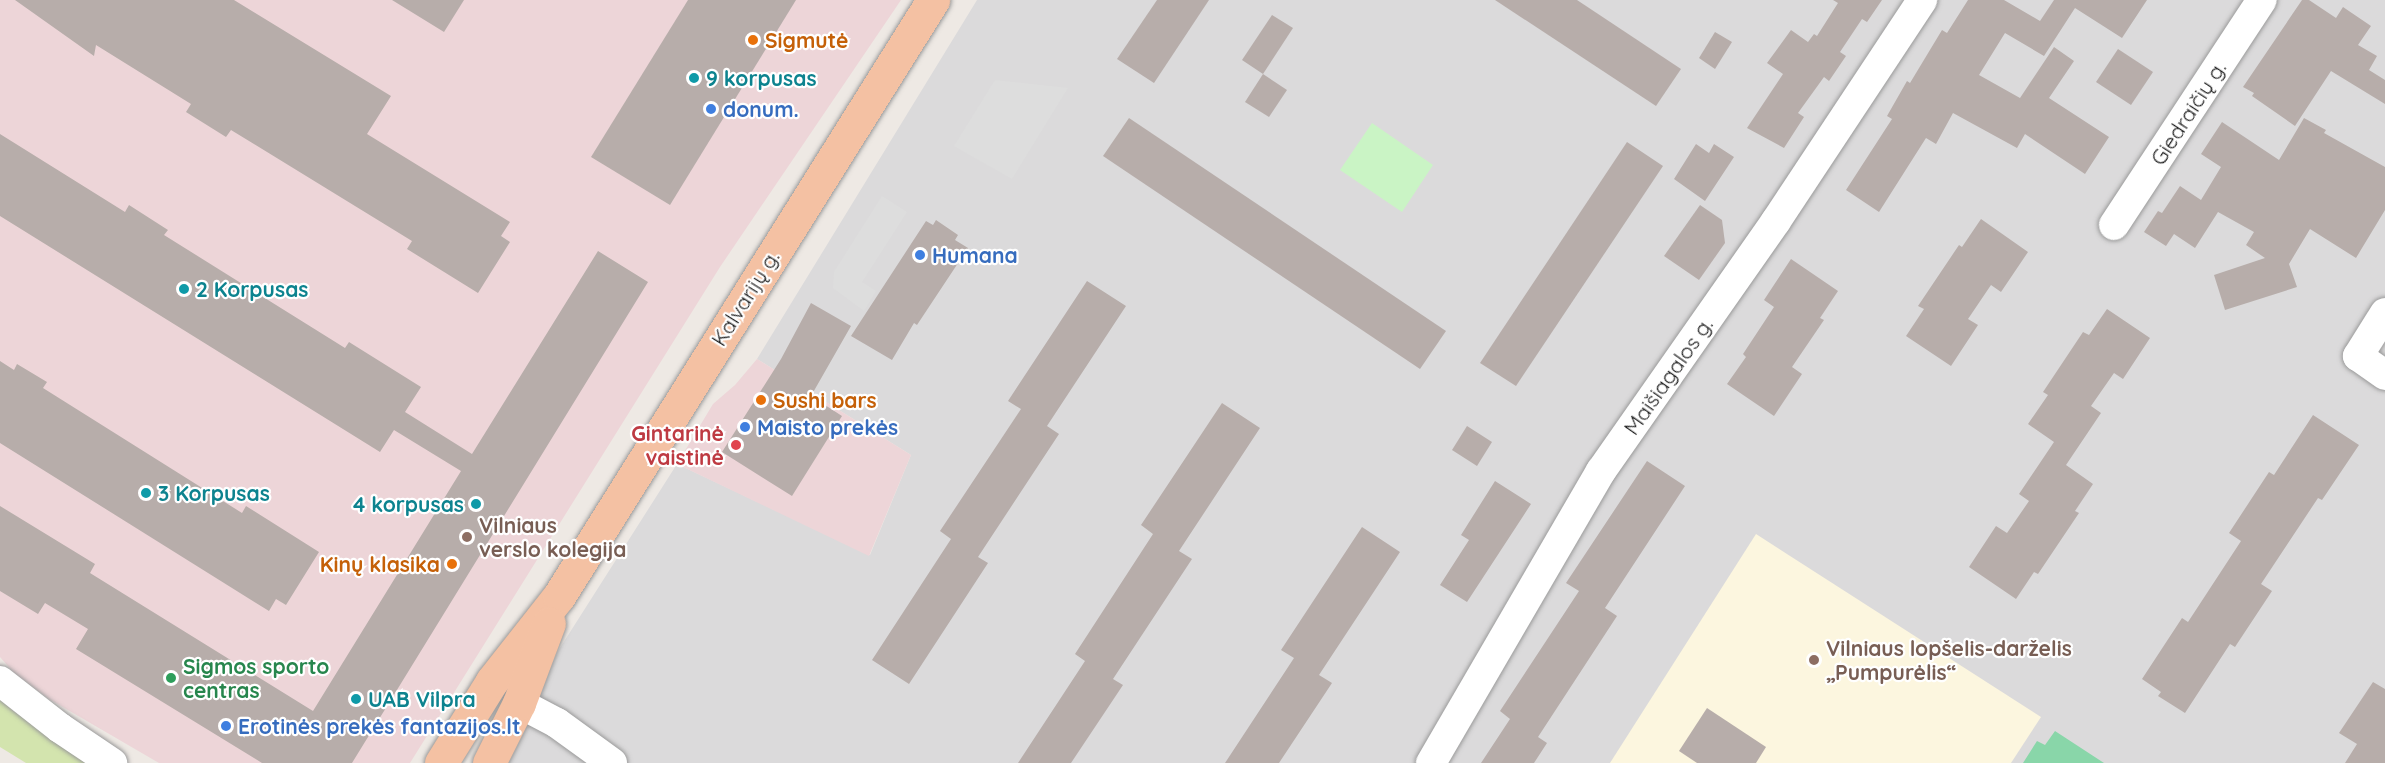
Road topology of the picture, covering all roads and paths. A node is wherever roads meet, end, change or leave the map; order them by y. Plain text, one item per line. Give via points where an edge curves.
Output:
1 (933, 0) edge
2 (1922, 0) edge
3 (2262, 0) edge
4 (2114, 225) dead end
5 (2385, 313) edge
6 (2385, 375) edge
7 (559, 596) junction
8 (0, 681) edge
9 (519, 703) junction
10 (112, 763) edge
11 (441, 763) edge
12 (489, 763) edge
13 (612, 763) edge
14 (1431, 763) edge

1 - 7 main road, Kalvarijų g.
2 - 14 street, Maišiagalos g. via 1776,221 1601,471
3 - 4 street, Giedraičių g.
5 - 6 street via 2358,356
7 - 9 main road, Kalvarijų g.
7 - 11 main road, Kalvarijų g. via 492,681
8 - 10 street
9 - 12 main road, Kalvarijų g.
9 - 13 street via 557,723

